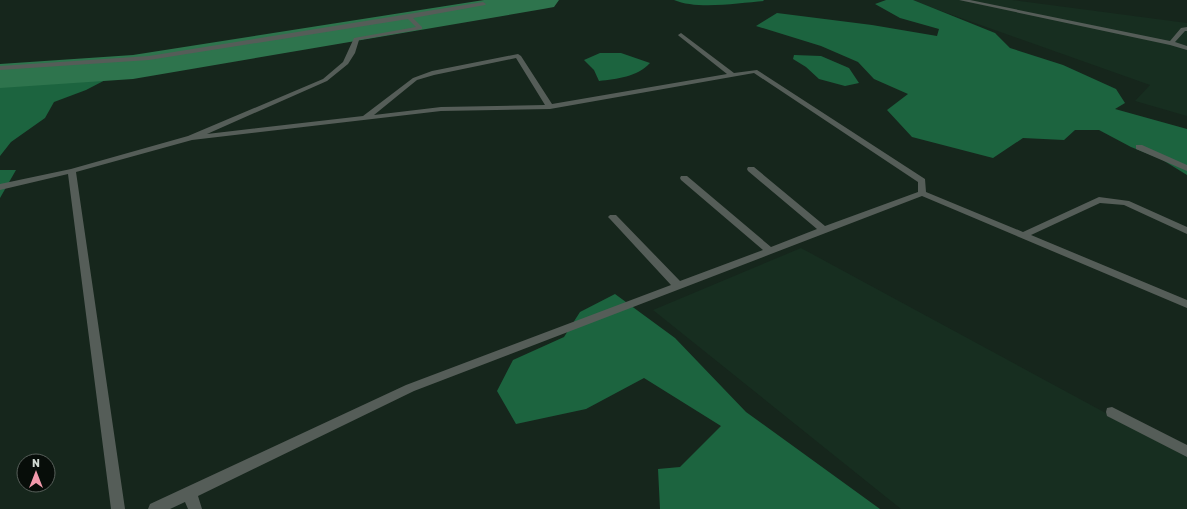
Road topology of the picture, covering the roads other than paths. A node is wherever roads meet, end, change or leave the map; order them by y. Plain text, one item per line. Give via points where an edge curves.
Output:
1 (962, 0) edge
2 (483, 4) dead end
3 (409, 17) junction
4 (1187, 29) edge
5 (681, 35) dead end
6 (1171, 43) junction
7 (1187, 48) edge
8 (0, 68) edge
9 (733, 75) junction
10 (550, 107) junction
11 (365, 118) junction
12 (191, 138) junction
13 (1139, 147) dead end
14 (1187, 168) edge
15 (751, 169) dead end
16 (72, 171) junction
17 (684, 178) dead end
18 (0, 187) edge
19 (922, 193) junction
20 (613, 217) dead end
21 (824, 230) junction
22 (1187, 231) edge
23 (1023, 235) junction
24 (770, 251) junction
25 (678, 286) junction
26 (1187, 304) edge
27 (1112, 412) dead end
28 (1187, 452) edge
29 (190, 494) junction
30 (118, 509) edge
31 (154, 509) edge
32 (195, 509) edge

1 - 6 street
2 - 3 street
3 - 8 street via 150,58
3 - 12 street via 420,28 356,39 352,55 344,66 325,80
4 - 6 street via 1183,29
5 - 9 street
6 - 7 street
9 - 10 street
9 - 19 street via 755,71 922,180
10 - 11 street via 441,109
10 - 11 street via 518,56 415,78
11 - 12 street
12 - 16 street
13 - 14 street
15 - 21 street
16 - 18 street
16 - 30 street
17 - 24 street
19 - 21 street
19 - 23 street
20 - 25 street
21 - 24 street
22 - 23 street via 1126,203 1098,200
23 - 26 street
24 - 25 street
25 - 29 street via 410,388
27 - 28 street
29 - 31 street
29 - 32 street

